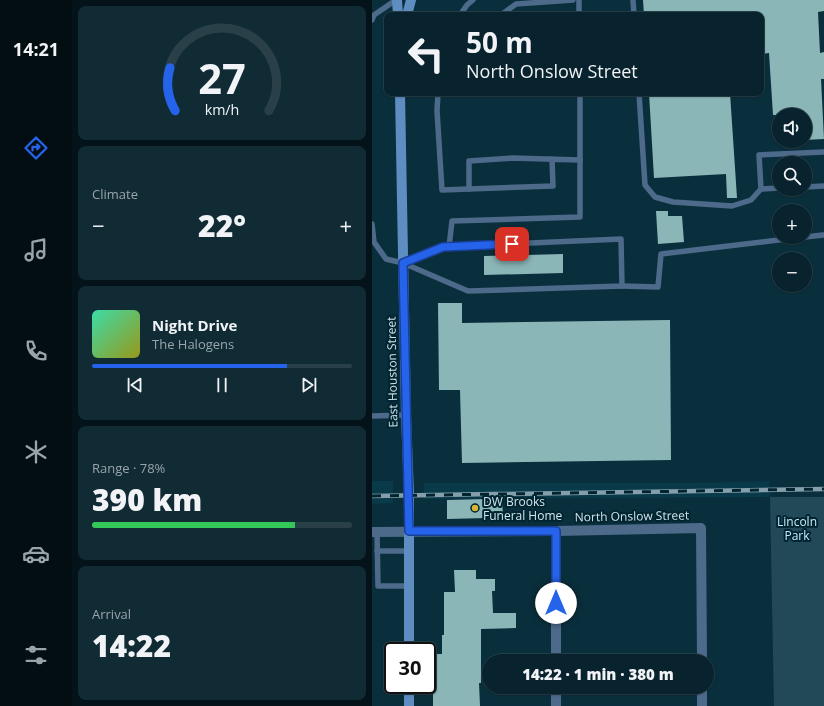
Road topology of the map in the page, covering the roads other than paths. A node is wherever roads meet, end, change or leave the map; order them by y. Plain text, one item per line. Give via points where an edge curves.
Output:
1 (397, 0) edge
2 (411, 0) edge
3 (473, 0) edge
4 (573, 0) edge
5 (579, 0) edge
6 (633, 0) edge
7 (398, 12) edge
8 (408, 12) edge
9 (462, 12) edge
10 (505, 12) edge
11 (579, 12) edge
12 (634, 12) edge
13 (372, 20) edge
14 (400, 96) edge
15 (438, 96) edge
16 (580, 96) edge
17 (639, 96) edge
18 (824, 152) edge
19 (552, 159) junction
20 (580, 160) junction
21 (824, 186) edge
22 (812, 187) edge
23 (772, 188) edge
24 (469, 189) junction
25 (761, 189) junction
26 (372, 224) edge
27 (823, 235) dead end
28 (812, 236) edge
29 (772, 241) edge
30 (449, 247) junction
31 (403, 263) junction
32 (622, 286) junction
33 (406, 415) junction
34 (372, 416) edge
35 (409, 531) junction
36 (556, 531) junction
37 (374, 532) edge
38 (378, 551) junction
39 (409, 551) junction
40 (409, 586) junction
41 (409, 642) edge
42 (556, 654) edge
43 (702, 654) edge
44 (409, 694) edge
45 (556, 694) edge
46 (702, 694) edge
47 (409, 706) edge
48 (556, 706) edge
49 (702, 706) edge

1 - 7 main road
1 - 13 lane via 374,15
2 - 8 main road
3 - 9 lane
4 - 10 lane via 516,4
5 - 11 lane
6 - 12 lane
14 - 31 main road, East Houston Street
15 - 24 lane via 442,190
16 - 20 lane
17 - 25 lane via 645,186 654,197 673,202 732,206 751,200
18 - 25 lane via 758,155
19 - 20 lane
19 - 24 lane via 553,186
19 - 24 lane via 469,161
20 - 30 lane via 580,217 452,221
21 - 22 lane
23 - 25 lane
26 - 31 lane via 374,242 386,259
27 - 28 lane
29 - 32 lane via 661,254 658,287
30 - 31 lane
30 - 32 lane via 620,239
31 - 32 lane via 468,291
31 - 33 main road, East Houston Street
33 - 34 lane
33 - 35 main road, East Houston Street
35 - 36 street, North Onslow Street
35 - 37 street, North Onslow Street
35 - 39 main road, East Houston Street
36 - 42 street
36 - 43 street, North Onslow Street via 701,528
37 - 38 lane
38 - 39 lane
38 - 40 lane via 378,586
39 - 40 main road, East Houston Street
40 - 41 main road, East Houston Street
44 - 47 main road
45 - 48 street
46 - 49 street

